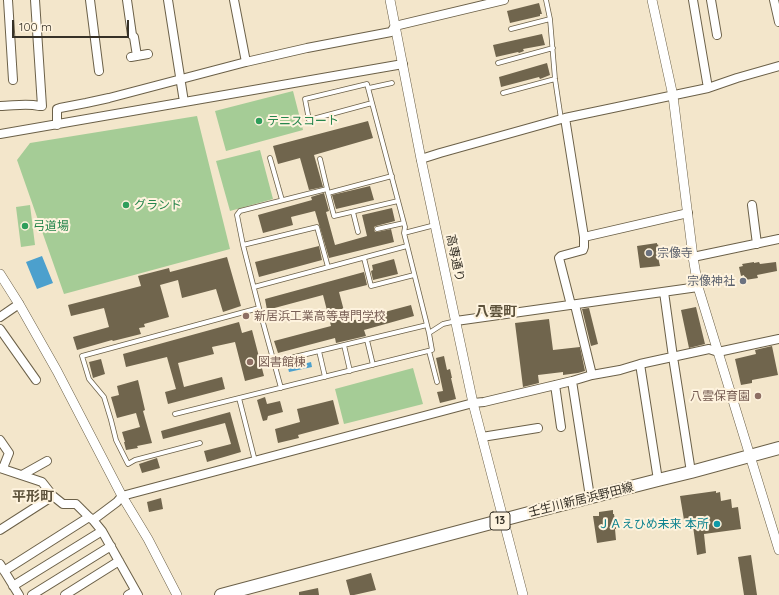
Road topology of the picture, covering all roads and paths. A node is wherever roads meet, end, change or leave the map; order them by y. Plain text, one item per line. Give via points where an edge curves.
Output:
1 (8, 0) edge
2 (35, 0) edge
3 (90, 0) edge
4 (127, 0) edge
5 (168, 0) edge
6 (234, 0) edge
7 (390, 0) edge
8 (504, 0) edge
9 (546, 0) edge
10 (652, 0) edge
11 (692, 0) edge
12 (711, 0) edge
13 (774, 0) edge
14 (550, 19) junction
15 (779, 22) edge
16 (395, 26) junction
17 (511, 29) dead end
18 (716, 35) dead end
19 (553, 48) junction
20 (148, 54) dead end
21 (246, 62) junction
22 (498, 63) dead end
23 (403, 64) junction
24 (779, 66) edge
25 (99, 71) dead end
26 (555, 79) junction
27 (13, 80) dead end
28 (180, 80) junction
29 (392, 83) dead end
30 (369, 88) junction
31 (708, 88) junction
32 (503, 93) dead end
33 (673, 96) junction
34 (184, 102) junction
35 (372, 103) junction
36 (0, 106) edge
37 (563, 119) junction
38 (57, 125) junction
39 (0, 134) edge
40 (270, 158) dead end
41 (320, 159) dead end
42 (422, 159) junction
43 (392, 176) junction
44 (328, 191) junction
45 (282, 200) junction
46 (398, 201) junction
47 (752, 204) dead end
48 (353, 212) junction
49 (688, 213) junction
50 (404, 223) junction
51 (436, 225) junction
52 (377, 229) dead end
53 (358, 232) dead end
54 (404, 233) junction
55 (584, 237) junction
56 (779, 239) edge
57 (757, 244) junction
58 (243, 245) junction
59 (407, 246) junction
60 (693, 257) junction
61 (364, 258) junction
62 (328, 267) junction
63 (0, 274) edge
64 (414, 275) junction
65 (254, 287) junction
66 (698, 288) junction
67 (664, 292) junction
68 (19, 304) junction
69 (573, 305) junction
70 (259, 308) junction
71 (0, 317) edge
72 (456, 321) junction
73 (427, 325) junction
74 (0, 329) edge
75 (429, 333) junction
76 (779, 339) edge
77 (367, 340) junction
78 (344, 345) junction
79 (319, 351) junction
80 (429, 351) junction
81 (718, 352) junction
82 (673, 357) junction
83 (274, 362) junction
84 (640, 364) junction
85 (373, 365) junction
86 (350, 371) junction
87 (592, 375) junction
88 (325, 377) junction
89 (36, 380) dead end
90 (572, 381) junction
91 (437, 382) dead end
92 (555, 385) junction
93 (281, 388) junction
94 (239, 398) junction
95 (473, 403) junction
96 (175, 414) dead end
97 (561, 427) dead end
98 (538, 428) dead end
99 (482, 438) junction
100 (0, 440) edge
101 (200, 443) dead end
102 (779, 448) edge
103 (750, 456) junction
104 (47, 461) dead end
105 (255, 461) junction
106 (2, 468) edge
107 (691, 472) junction
108 (22, 475) junction
109 (658, 480) junction
110 (53, 496) junction
111 (122, 496) junction
112 (590, 497) junction
113 (91, 518) junction
114 (503, 521) junction
115 (0, 530) edge
116 (102, 531) junction
117 (110, 546) junction
118 (779, 550) edge
119 (119, 561) junction
120 (2, 567) edge
121 (13, 586) junction
122 (246, 592) edge
123 (134, 594) edge
124 (19, 595) edge
125 (32, 595) edge
126 (65, 595) edge
127 (177, 595) edge
128 (221, 595) edge
129 (523, 595) edge

1 - 27 street
2 - 36 street via 40,106
3 - 25 street
4 - 20 street via 134,37 134,56
5 - 28 street
6 - 21 street
7 - 16 street, 高専通り
8 - 16 street
9 - 14 lane
10 - 33 street
11 - 31 street
12 - 18 street
13 - 15 street
14 - 17 lane
14 - 19 lane
16 - 21 street via 391,32
16 - 23 street, 高専通り
19 - 22 lane
19 - 26 lane
21 - 28 street
23 - 34 street
23 - 42 street, 高専通り
24 - 31 street
26 - 32 lane
26 - 37 lane
28 - 34 street
28 - 38 street via 57,109
29 - 30 lane
30 - 35 lane
30 - 35 lane via 368,84 304,99 310,120
31 - 33 street
33 - 37 street
33 - 49 street
34 - 38 street
35 - 43 lane
37 - 42 street
37 - 55 street
38 - 39 street
40 - 45 lane
41 - 44 lane
42 - 51 street, 高専通り
43 - 44 lane
43 - 46 lane
44 - 45 lane
44 - 48 lane via 334,216
45 - 58 lane via 240,211 237,215
46 - 48 lane
46 - 50 lane
47 - 57 street
48 - 53 lane
49 - 55 street
49 - 60 street
50 - 52 lane
50 - 54 lane
51 - 54 lane
51 - 72 street, 高専通り
54 - 59 lane
55 - 69 street via 583,250 559,258
56 - 57 street
57 - 60 street
58 - 62 lane via 317,227
58 - 65 lane
59 - 61 lane
59 - 64 lane
60 - 66 street
61 - 62 lane
61 - 64 lane via 371,286
62 - 65 lane
63 - 68 street
64 - 73 lane
65 - 70 lane
66 - 67 street
66 - 81 street
67 - 69 street
67 - 82 street
68 - 71 street
68 - 111 street
69 - 72 street
69 - 87 street
70 - 83 lane
70 - 101 lane via 82,356 89,379 104,397 116,440 128,464
72 - 75 lane via 443,324
72 - 95 street, 高専通り
73 - 75 lane
73 - 77 lane
74 - 89 street
75 - 80 lane via 432,350
76 - 81 street
77 - 78 lane
77 - 85 lane
78 - 79 lane
78 - 86 lane
79 - 83 lane
79 - 88 lane
80 - 85 lane
80 - 91 lane
81 - 82 street via 709,349
81 - 103 street
82 - 84 street
82 - 107 street
83 - 93 lane
84 - 87 street
84 - 109 street
85 - 86 lane
86 - 88 lane
87 - 90 street
88 - 93 lane
90 - 92 street
90 - 112 street
92 - 95 street
92 - 97 street
93 - 94 lane
94 - 96 lane
94 - 105 lane
95 - 99 street, 高専通り
95 - 105 street
98 - 99 street
99 - 114 street, 高専通り
100 - 106 street via 9,453
102 - 103 main road, 壬生川新居浜野田線 / 13
103 - 107 main road, 壬生川新居浜野田線 / 13
103 - 118 street
104 - 108 street
105 - 111 street
106 - 108 street
107 - 109 main road, 壬生川新居浜野田線 / 13
108 - 110 street via 42,482
109 - 112 main road, 壬生川新居浜野田線 / 13
110 - 113 street via 63,504 76,504
110 - 115 street
111 - 113 street
111 - 127 street
112 - 114 main road, 壬生川新居浜野田線 / 13
113 - 116 street
113 - 120 street
114 - 122 main road, 壬生川新居浜野田線 / 13
114 - 129 street, 高専通り
116 - 117 street
116 - 121 street
117 - 119 street
117 - 125 street
119 - 123 street
119 - 126 street
120 - 121 street
121 - 124 street
122 - 128 main road, 壬生川新居浜野田線 / 13

